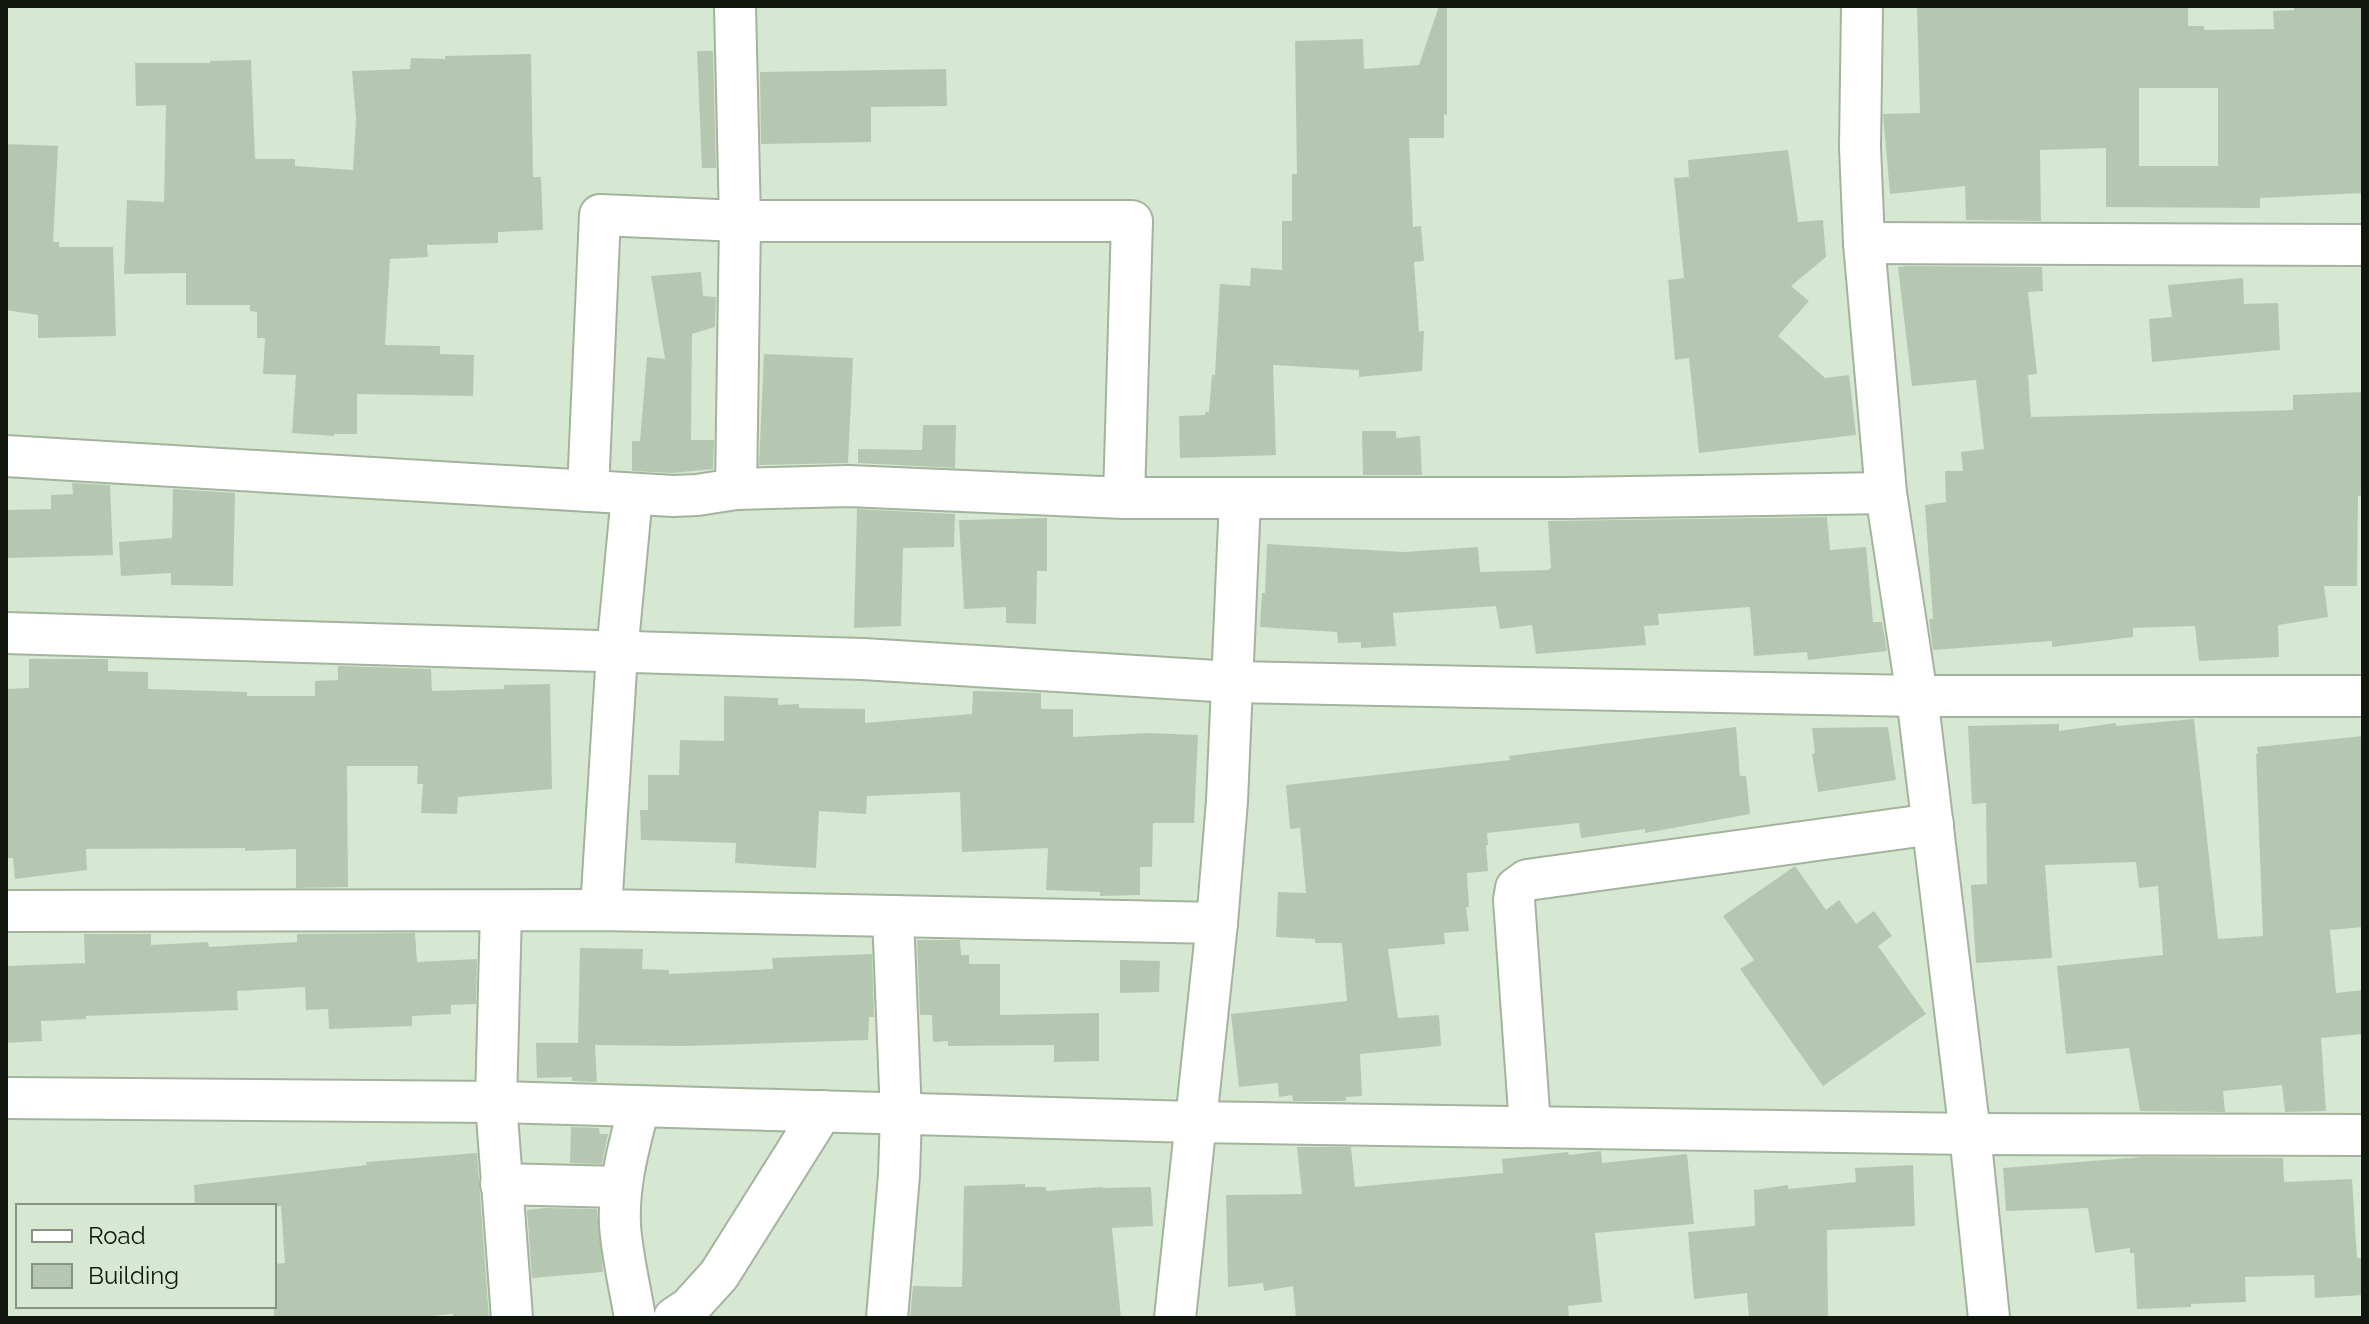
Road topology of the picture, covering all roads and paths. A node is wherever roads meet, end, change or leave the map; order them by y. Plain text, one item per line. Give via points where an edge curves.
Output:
1 (735, 6) edge
2 (1862, 6) edge
3 (740, 221) junction
4 (1864, 243) junction
5 (2363, 245) edge
6 (6, 456) edge
7 (736, 489) junction
8 (588, 491) junction
9 (1886, 493) junction
10 (632, 495) junction
11 (1124, 498) junction
12 (1240, 499) junction
13 (6, 633) edge
14 (617, 653) junction
15 (1232, 682) junction
16 (1917, 696) junction
17 (2363, 696) edge
18 (1933, 824) junction
19 (601, 910) junction
20 (6, 911) edge
21 (501, 911) junction
22 (893, 916) junction
23 (1217, 923) junction
24 (6, 1098) edge
25 (496, 1102) junction
26 (639, 1107) junction
27 (822, 1111) junction
28 (901, 1115) junction
29 (1194, 1122) junction
30 (1530, 1126) junction
31 (1970, 1134) junction
32 (2363, 1135) edge
33 (501, 1184) junction
34 (621, 1187) junction
35 (512, 1318) edge
36 (635, 1318) edge
37 (674, 1318) edge
38 (887, 1318) edge
39 (1175, 1318) edge
40 (1989, 1318) edge

1 - 3 street
2 - 4 street
3 - 7 street
3 - 8 street via 600,215
3 - 11 street via 1132,221
4 - 5 street
4 - 9 street
6 - 8 street
7 - 10 street
7 - 11 street via 848,486
8 - 10 street
9 - 12 street
9 - 16 street
10 - 14 street
11 - 12 street
12 - 15 street
13 - 14 street
14 - 15 street via 863,659
14 - 19 street
15 - 16 street
15 - 23 street
16 - 17 street
16 - 18 street
18 - 30 street via 1527,880 1516,888
18 - 31 street
19 - 21 street
19 - 22 street
20 - 21 street
21 - 25 street
22 - 23 street
22 - 28 street
23 - 29 street
24 - 25 street
25 - 26 street
25 - 33 street
26 - 27 street
26 - 34 street
27 - 28 street
27 - 37 street via 719,1275
28 - 29 street
28 - 38 street
29 - 30 street
29 - 39 street
30 - 31 street
31 - 32 street
31 - 40 street
33 - 34 street
33 - 35 street
34 - 36 street via 621,1233

